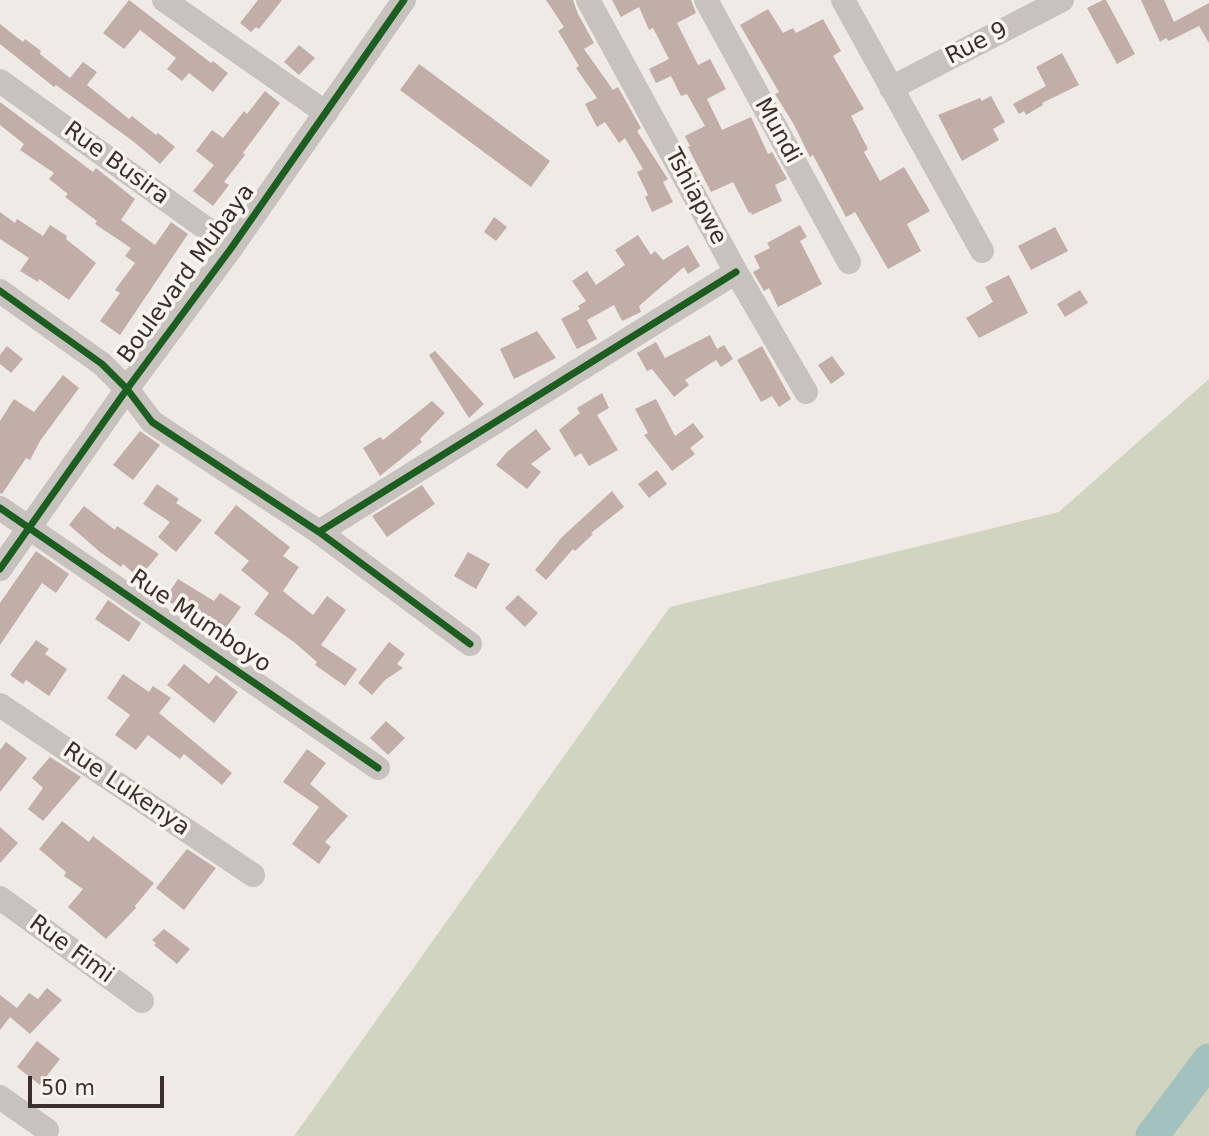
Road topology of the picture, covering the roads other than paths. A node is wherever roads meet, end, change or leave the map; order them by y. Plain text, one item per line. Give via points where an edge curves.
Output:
1 (164, 0) edge
2 (404, 0) edge
3 (588, 0) edge
4 (706, 0) edge
5 (843, 0) edge
6 (1062, 0) edge
7 (0, 81) edge
8 (891, 88) junction
9 (326, 113) junction
10 (232, 247) junction
11 (982, 251) dead end
12 (849, 262) dead end
13 (736, 272) junction
14 (0, 291) edge
15 (127, 389) junction
16 (806, 392) dead end
17 (0, 508) edge
18 (29, 529) junction
19 (319, 532) junction
20 (0, 569) edge
21 (470, 644) dead end
22 (0, 705) edge
23 (378, 768) dead end
24 (253, 875) dead end
25 (0, 898) edge
26 (142, 1001) dead end
27 (0, 1097) edge
28 (47, 1130) dead end

1 - 9 street
2 - 9 street, Boulevard Mubaya
3 - 13 street, Tshiapwe
4 - 12 street, Mundi
5 - 8 street
6 - 8 street, Rue 9
7 - 10 street, Rue Busira
8 - 11 street
9 - 10 street, Boulevard Mubaya
10 - 15 street, Boulevard Mubaya
13 - 16 street, Tshiapwe
13 - 19 street
14 - 15 street via 102,363
15 - 18 street, Boulevard Mubaya
15 - 19 street via 152,422
17 - 18 street, Rue Mumboyo
18 - 20 street, Boulevard Mubaya
18 - 23 street, Rue Mumboyo
19 - 21 street
22 - 24 street, Rue Lukenya
25 - 26 street, Rue Fimi
27 - 28 street

